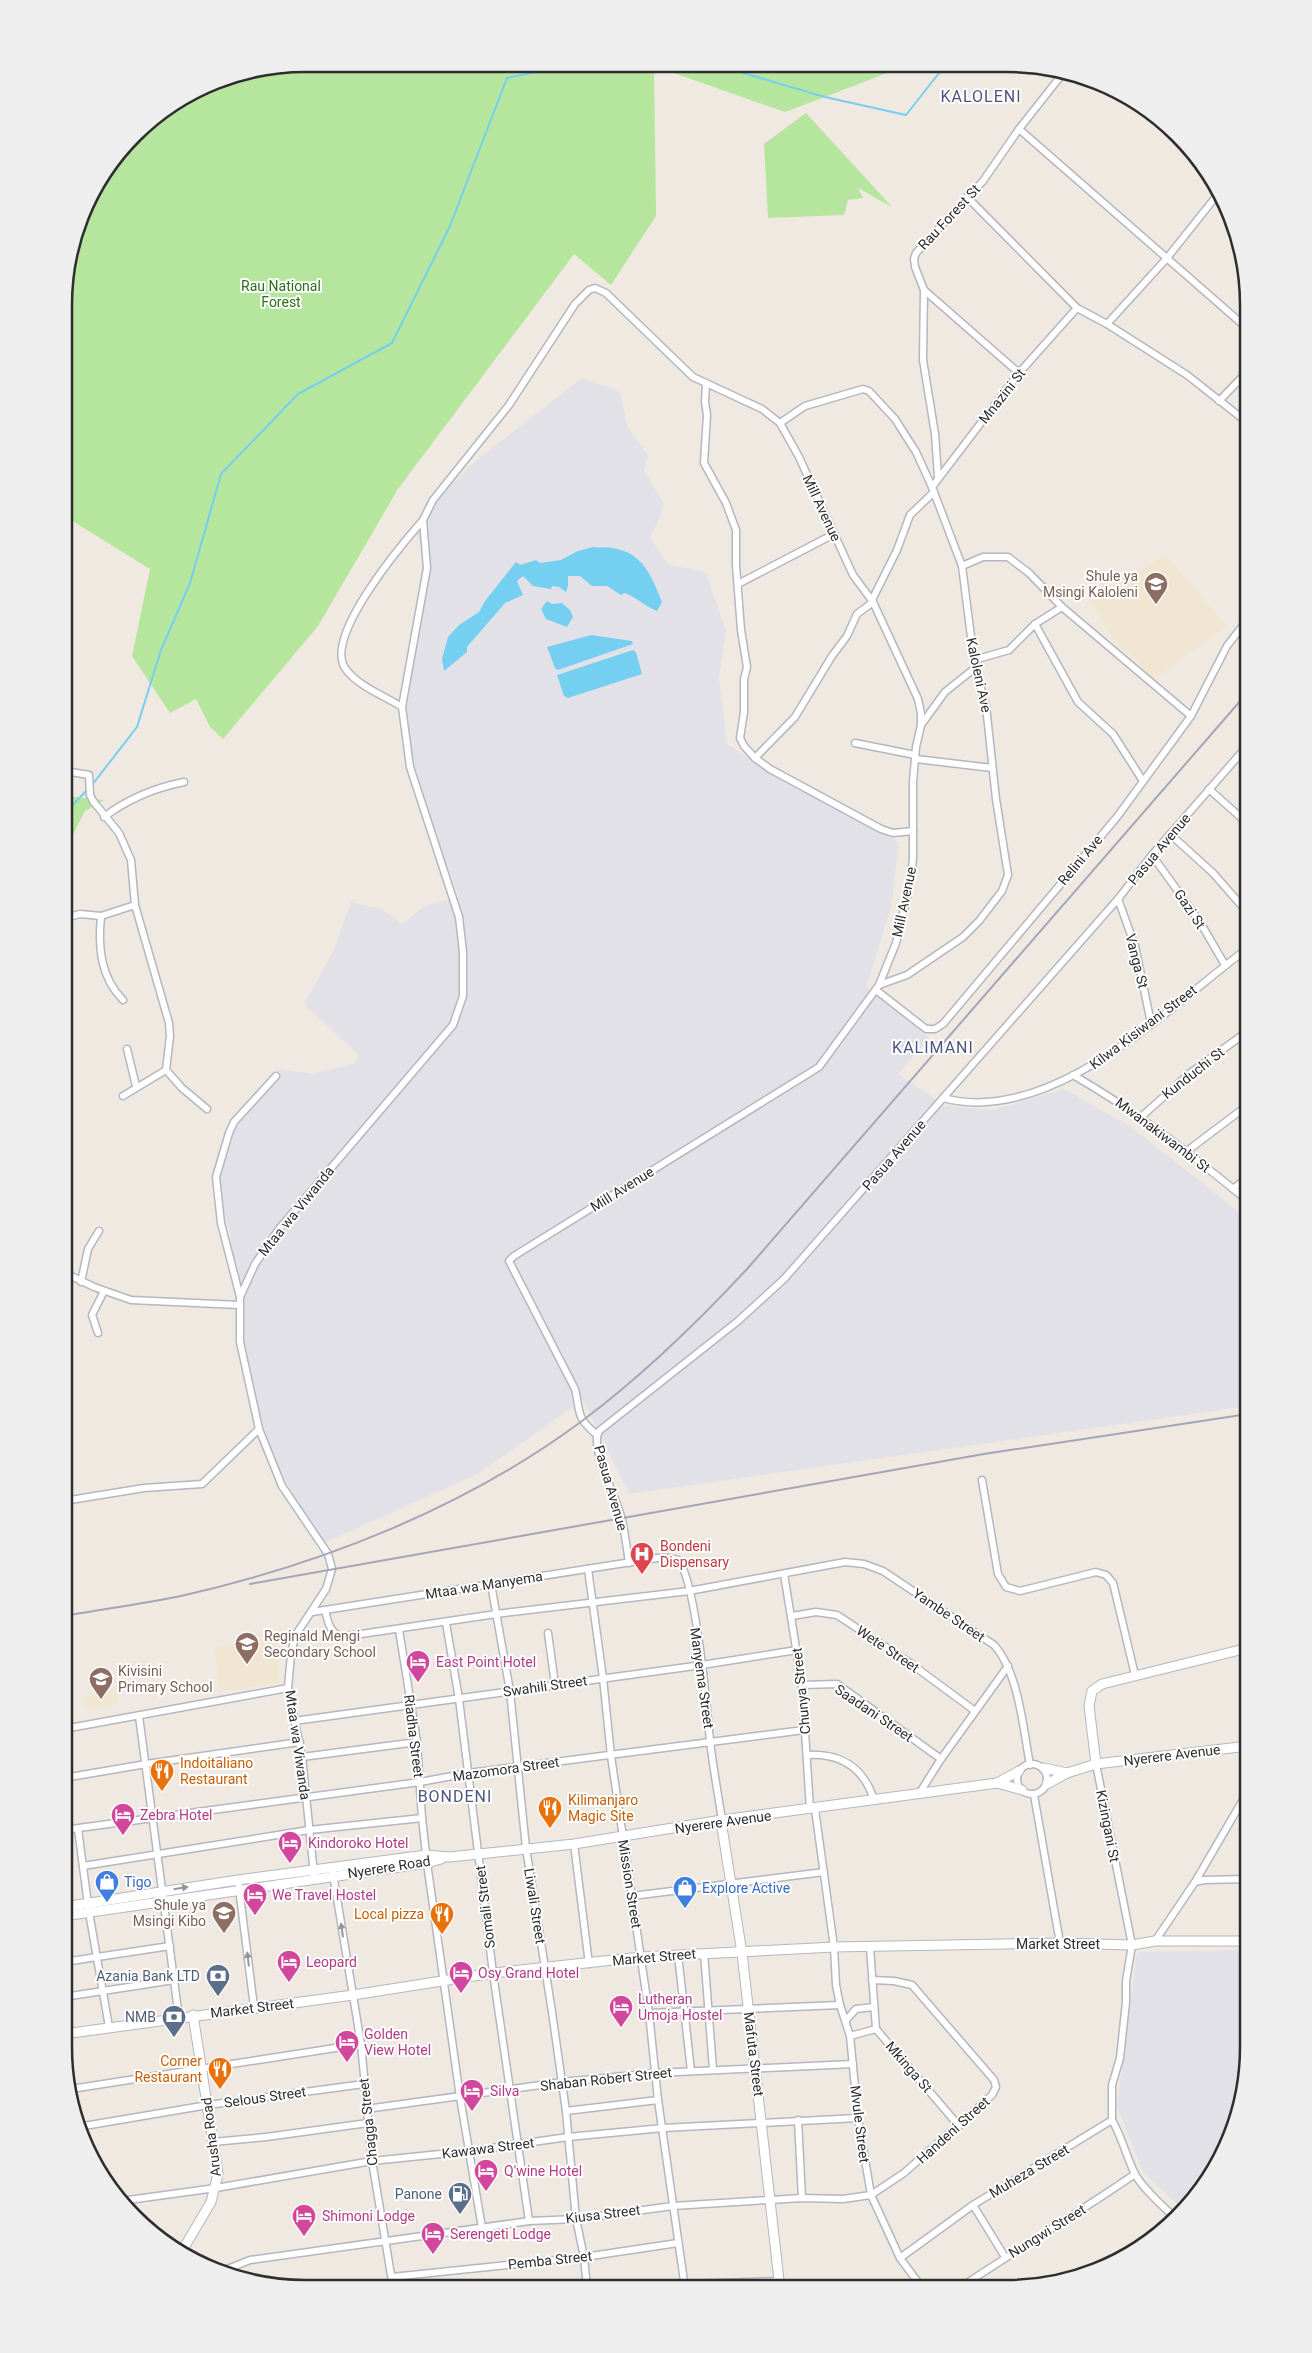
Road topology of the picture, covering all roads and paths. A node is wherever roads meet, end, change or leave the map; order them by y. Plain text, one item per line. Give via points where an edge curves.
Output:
1 (1059, 78) edge
2 (1019, 129) junction
3 (967, 197) junction
4 (1213, 200) edge
5 (1167, 258) junction
6 (924, 290) junction
7 (1077, 308) junction
8 (1240, 322) edge
9 (1107, 324) junction
10 (1019, 373) junction
11 (1240, 379) edge
12 (706, 383) junction
13 (1219, 401) junction
14 (1240, 417) edge
15 (780, 423) junction
16 (938, 477) junction
17 (933, 490) junction
18 (423, 520) junction
19 (834, 534) junction
20 (962, 566) junction
21 (738, 584) junction
22 (873, 601) junction
23 (1062, 606) junction
24 (1035, 624) junction
25 (1240, 629) edge
26 (974, 660) junction
27 (975, 668) junction
28 (402, 707) junction
29 (1191, 716) junction
30 (921, 725) junction
31 (855, 743) dead end
32 (1240, 754) edge
33 (916, 757) junction
34 (755, 758) junction
35 (992, 768) junction
36 (72, 772) edge
37 (1143, 781) junction
38 (184, 782) dead end
39 (1209, 789) junction
40 (104, 817) junction
41 (1240, 817) edge
42 (913, 831) junction
43 (1170, 834) junction
44 (1152, 855) junction
45 (1118, 899) junction
46 (1240, 904) edge
47 (135, 905) junction
48 (72, 916) edge
49 (100, 916) junction
50 (1240, 955) edge
51 (1224, 966) junction
52 (878, 987) junction
53 (122, 1000) dead end
54 (1151, 1024) junction
55 (1240, 1037) edge
56 (127, 1049) dead end
57 (166, 1070) junction
58 (1073, 1075) junction
59 (276, 1076) dead end
60 (136, 1086) junction
61 (123, 1096) dead end
62 (943, 1098) junction
63 (207, 1109) dead end
64 (1240, 1111) edge
65 (1141, 1117) junction
66 (1187, 1151) junction
67 (1240, 1183) edge
68 (1233, 1189) junction
69 (1240, 1195) edge
70 (98, 1231) dead end
71 (72, 1277) edge
72 (81, 1282) junction
73 (104, 1291) junction
74 (240, 1301) junction
75 (98, 1333) dead end
76 (258, 1429) junction
77 (597, 1435) junction
78 (982, 1480) dead end
79 (72, 1500) edge
80 (657, 1558) joint
81 (629, 1563) junction
82 (588, 1569) junction
83 (784, 1574) junction
84 (491, 1584) junction
85 (689, 1591) junction
86 (592, 1604) junction
87 (325, 1610) junction
88 (312, 1612) junction
89 (496, 1614) junction
90 (792, 1616) junction
91 (446, 1623) junction
92 (399, 1630) junction
93 (548, 1633) dead end
94 (797, 1650) junction
95 (1240, 1650) edge
96 (702, 1665) junction
97 (1008, 1666) junction
98 (1135, 1675) junction
99 (603, 1678) junction
100 (555, 1684) junction
101 (802, 1685) junction
102 (288, 1688) junction
103 (510, 1691) junction
104 (459, 1699) junction
105 (411, 1706) junction
106 (975, 1711) junction
107 (140, 1716) junction
108 (294, 1721) junction
109 (72, 1728) edge
110 (804, 1730) junction
111 (300, 1742) junction
112 (417, 1742) junction
113 (711, 1743) junction
114 (1240, 1747) edge
115 (807, 1755) junction
116 (611, 1756) junction
117 (302, 1757) junction
118 (941, 1759) junction
119 (146, 1764) junction
120 (1096, 1764) junction
121 (1030, 1765) junction
122 (518, 1767) junction
123 (1044, 1768) junction
124 (1019, 1771) junction
125 (469, 1773) junction
126 (1067, 1773) junction
127 (72, 1777) edge
128 (420, 1782) junction
129 (996, 1783) junction
130 (1047, 1784) junction
131 (1022, 1790) junction
132 (920, 1794) junction
133 (1034, 1795) junction
134 (305, 1797) junction
135 (874, 1800) junction
136 (1240, 1805) edge
137 (812, 1809) junction
138 (153, 1818) junction
139 (422, 1818) junction
140 (722, 1821) junction
141 (72, 1829) edge
142 (78, 1829) junction
143 (309, 1830) junction
144 (623, 1837) junction
145 (574, 1844) junction
146 (526, 1848) junction
147 (158, 1854) junction
148 (479, 1854) junction
149 (448, 1857) joint
150 (427, 1859) junction
151 (83, 1866) junction
152 (333, 1872) junction
153 (824, 1872) junction
154 (314, 1875) junction
155 (1240, 1879) edge
156 (238, 1880) junction
157 (1195, 1882) junction
158 (732, 1883) junction
159 (239, 1889) junction
160 (162, 1891) junction
161 (632, 1896) junction
162 (164, 1902) junction
163 (72, 1907) edge
164 (88, 1908) junction
165 (72, 1913) edge
166 (1155, 1941) junction
167 (1240, 1941) edge
168 (1060, 1943) junction
169 (1132, 1945) junction
170 (170, 1946) junction
171 (834, 1947) junction
172 (870, 1947) junction
173 (704, 1952) junction
174 (742, 1954) junction
175 (678, 1955) junction
176 (97, 1956) junction
177 (641, 1957) junction
178 (72, 1961) edge
179 (589, 1964) junction
180 (545, 1967) junction
181 (493, 1973) junction
182 (174, 1980) junction
183 (444, 1980) junction
184 (872, 1980) junction
185 (102, 1992) junction
186 (353, 1995) junction
187 (72, 1996) edge
188 (840, 2005) junction
189 (254, 2007) junction
190 (874, 2007) junction
191 (749, 2010) junction
192 (684, 2012) junction
193 (709, 2012) junction
194 (649, 2013) junction
195 (193, 2015) junction
196 (179, 2018) junction
197 (846, 2020) junction
198 (109, 2027) junction
199 (876, 2029) junction
200 (72, 2033) edge
201 (850, 2036) junction
202 (361, 2044) junction
203 (853, 2064) junction
204 (202, 2067) junction
205 (713, 2069) junction
206 (756, 2070) junction
207 (691, 2071) junction
208 (656, 2073) junction
209 (562, 2082) junction
210 (364, 2084) junction
211 (76, 2088) edge
212 (510, 2090) junction
213 (460, 2097) junction
214 (658, 2100) junction
215 (208, 2105) junction
216 (366, 2109) junction
217 (566, 2111) junction
218 (858, 2118) junction
219 (798, 2120) junction
220 (1112, 2120) junction
221 (763, 2122) junction
222 (368, 2123) junction
223 (86, 2126) edge
224 (959, 2126) junction
225 (663, 2128) junction
226 (568, 2137) junction
227 (213, 2142) junction
228 (518, 2144) junction
229 (470, 2151) junction
230 (372, 2161) junction
231 (1135, 2174) junction
232 (216, 2188) junction
233 (871, 2195) junction
234 (802, 2198) junction
235 (129, 2200) edge
236 (769, 2202) junction
237 (974, 2205) junction
238 (673, 2206) junction
239 (1170, 2213) edge
240 (576, 2219) junction
241 (529, 2221) junction
242 (482, 2228) junction
243 (384, 2241) junction
244 (678, 2243) junction
245 (185, 2246) edge
246 (584, 2257) junction
247 (1006, 2257) junction
248 (900, 2258) junction
249 (230, 2268) edge
250 (392, 2277) junction
251 (392, 2280) edge
252 (586, 2280) edge
253 (684, 2280) edge
254 (779, 2280) edge
255 (916, 2280) edge
256 (972, 2280) edge

1 - 2 street, Rau Forest St
2 - 3 street, Rau Forest St via 983,181
2 - 5 street
3 - 6 street, Rau Forest St via 916,252 915,267
3 - 7 street
4 - 5 street
5 - 8 street
5 - 9 street
6 - 10 street
6 - 16 street, Rau Forest St via 923,360
7 - 9 street
7 - 10 street, Mnazini St
9 - 13 street via 1187,375
10 - 16 street, Mnazini St
11 - 13 street
12 - 15 street, Mill Avenue via 762,409
12 - 18 street, Mill Avenue via 693,377 606,294 595,288 589,290 575,304 508,405 433,500
12 - 21 street via 704,463 726,503 736,530
13 - 14 street
15 - 17 street, Kaloleni Ave via 805,406 867,389 904,432
15 - 19 street, Mill Avenue
16 - 17 street, Mnazini St
17 - 20 street, Kaloleni Ave
17 - 22 street, Mnazini St via 910,515
18 - 28 street, Mtaa wa Viwanda via 427,568
18 - 28 street via 359,604 342,651 345,668 355,679
19 - 21 street
19 - 22 street, Mill Avenue via 853,575
20 - 23 street via 983,556 1008,557
20 - 26 street, Kaloleni Ave
21 - 34 street via 747,667 740,738
22 - 30 street, Mill Avenue via 918,700
22 - 34 street via 857,614 847,636 795,717
23 - 24 street
23 - 29 street
24 - 26 street via 1009,650
24 - 37 street via 1078,702 1113,734
25 - 29 street, Relini Ave via 1227,646
26 - 27 street, Kaloleni Ave
27 - 30 street via 945,692
27 - 35 street, Kaloleni Ave via 986,706
28 - 74 street, Mtaa wa Viwanda via 408,760 459,917 463,996 453,1025 279,1229 254,1264
29 - 37 street, Relini Ave
30 - 33 street, Mill Avenue
31 - 33 street
32 - 39 street, Pasua Avenue
33 - 35 street
33 - 42 street, Mill Avenue
34 - 42 street via 881,830 893,833
35 - 52 street, Kaloleni Ave via 1008,875 1006,883 979,921 963,937 908,975
36 - 40 street via 87,773 93,801
37 - 52 street, Relini Ave via 1117,817 943,1024 935,1029 926,1029
38 - 40 street via 145,792
39 - 41 street
39 - 43 street, Pasua Avenue
40 - 47 street via 119,833 131,860
42 - 52 street, Mill Avenue via 910,884 891,958
43 - 44 street, Pasua Avenue
43 - 46 street via 1214,873
44 - 45 street, Pasua Avenue
44 - 51 street, Gazi St via 1200,922
45 - 54 street, Vanga St via 1135,946
45 - 62 street, Pasua Avenue
47 - 49 street
47 - 57 street via 168,1023 170,1036
48 - 49 street
49 - 53 street via 101,960
50 - 51 street, Kilwa Kisiwani Street
51 - 54 street, Kilwa Kisiwani Street
52 - 77 street, Mill Avenue via 819,1067 509,1261 575,1389 582,1421
54 - 58 street, Kilwa Kisiwani Street via 1083,1072
55 - 65 street, Kunduchi St via 1188,1074
56 - 60 street
57 - 60 street
57 - 63 street
58 - 62 street, Kilwa Kisiwani Street via 1044,1088 997,1101 976,1104
58 - 65 street, Mwanakiwambi St
59 - 74 street via 234,1122 216,1178 221,1223
60 - 61 street
62 - 77 street, Pasua Avenue via 784,1279 681,1369 603,1427
64 - 66 street
65 - 66 street, Mwanakiwambi St
66 - 68 street, Mwanakiwambi St
67 - 68 street
68 - 69 street, Mwanakiwambi St
70 - 72 street via 88,1249
71 - 72 street
72 - 73 street
73 - 74 street via 131,1300
73 - 75 street via 92,1315
74 - 76 street, Mtaa wa Viwanda via 240,1342
76 - 79 street via 202,1484 144,1488
76 - 88 street, Mtaa wa Viwanda via 282,1486 328,1554 331,1575
77 - 81 street, Pasua Avenue via 598,1450 622,1519
78 - 98 street via 998,1574 1006,1587 1020,1591 1096,1572 1106,1576 1114,1584
80 - 81 street, Mtaa wa Manyema
80 - 85 street, Manyema Street via 678,1560
81 - 82 street, Mtaa wa Manyema
82 - 84 street, Mtaa wa Manyema
82 - 86 street, Mission Street
83 - 85 street, Yambe Street
83 - 90 street, Chunya Street
83 - 97 street, Yambe Street via 845,1562 883,1571 994,1645
84 - 87 street, Mtaa wa Manyema
84 - 89 street, Liwali Street
85 - 86 street, Yambe Street
85 - 96 street, Manyema Street
86 - 89 street, Yambe Street
86 - 99 street, Mission Street
87 - 88 street, Mtaa wa Manyema
87 - 92 street, Yambe Street via 329,1627 341,1637
88 - 102 street, Mtaa wa Viwanda via 295,1636
89 - 91 street, Yambe Street
89 - 103 street, Liwali Street
90 - 94 street, Chunya Street
90 - 106 street, Wete Street via 816,1612 837,1615 910,1662
91 - 92 street, Yambe Street
91 - 104 street, Somali Street
92 - 105 street, Riadha Street
93 - 100 street
94 - 96 street, Swahili Street
94 - 101 street, Chunya Street
95 - 98 street, Kizingani St
96 - 99 street, Swahili Street
96 - 113 street, Manyema Street
97 - 106 street
97 - 121 street, Yambe Street
98 - 120 street, Kizingani St via 1102,1684 1092,1692
99 - 100 street, Swahili Street
99 - 116 street, Mission Street
100 - 103 street, Swahili Street
101 - 110 street, Chunya Street
101 - 118 street, Saadani Street via 837,1684
102 - 107 street
102 - 108 street, Mtaa wa Viwanda
103 - 104 street, Swahili Street
103 - 122 street, Liwali Street
104 - 105 street, Swahili Street
104 - 125 street, Somali Street
105 - 108 street, Swahili Street
105 - 112 street, Riadha Street
106 - 118 street
107 - 109 street
107 - 119 street
108 - 111 street, Mtaa wa Viwanda
110 - 113 street, Mazomora Street
110 - 115 street, Chunya Street
111 - 117 street, Mtaa wa Viwanda
111 - 119 street
112 - 117 street
112 - 128 street, Riadha Street
113 - 116 street, Mazomora Street
113 - 140 street, Manyema Street
114 - 120 street, Nyerere Avenue
115 - 135 street via 830,1756 849,1764 867,1782
115 - 137 street, Chunya Street
116 - 122 street, Mazomora Street
116 - 144 street, Mission Street
117 - 134 street, Mtaa wa Viwanda
118 - 132 street
119 - 127 street
119 - 138 street
120 - 126 street
120 - 169 street, Kizingani St
121 - 123 street
121 - 124 street
122 - 125 street, Mazomora Street
122 - 146 street, Liwali Street
123 - 126 street
123 - 130 street
124 - 129 street
124 - 131 street via 1017,1778
125 - 128 street, Mazomora Street
125 - 148 street, Somali Street
126 - 130 street
128 - 134 street, Mazomora Street
128 - 139 street, Riadha Street
129 - 131 street
129 - 132 street, Nyerere Avenue
130 - 133 street via 1042,1792
131 - 133 street
132 - 135 street, Nyerere Avenue
133 - 168 street
134 - 138 street, Mazomora Street
134 - 143 street, Mtaa wa Viwanda
135 - 137 street, Nyerere Avenue
136 - 157 street
137 - 140 street, Nyerere Avenue
137 - 153 street, Chunya Street
138 - 142 street, Mazomora Street
138 - 147 street
139 - 143 street
139 - 150 street, Riadha Street
140 - 144 street, Nyerere Avenue
140 - 158 street, Mafuta Street
141 - 142 street, Mazomora Street
142 - 151 street
143 - 147 street
143 - 154 street, Mtaa wa Viwanda
144 - 145 street, Nyerere Avenue
144 - 161 street, Mission Street
145 - 146 street, Nyerere Avenue
145 - 179 street
146 - 148 street, Nyerere Avenue
146 - 180 street, Liwali Street
147 - 151 street
147 - 160 street
148 - 149 street, Nyerere Avenue
148 - 181 street, Somali Street
149 - 150 street, Nyerere Road
150 - 152 street, Nyerere Road
150 - 183 street, Riadha Street
151 - 164 street
152 - 154 street, Nyerere Road
186 -> 152 street, Chagga Street
153 - 158 street
153 - 171 street, Chunya Street
154 - 156 street, Nyerere Road
154 - 159 street, Nyerere Road
155 - 157 street
156 - 159 street
160 -> 156 street, Nyerere Road
157 - 166 street
158 - 161 street
158 - 174 street, Mafuta Street
159 - 162 street, Nyerere Road
189 -> 159 street
160 - 162 street
160 - 164 street, Nyerere Road
161 - 177 street, Mission Street
162 - 164 street, Nyerere Road
162 - 170 street
163 - 164 street, Nyerere Road
164 - 165 street, Nyerere Road
164 - 176 street
166 - 167 street, Market Street
166 - 169 street, Market Street
168 - 169 street, Market Street
168 - 172 street, Market Street
169 - 220 street, Kizingani St via 1120,2058 1110,2102
170 - 176 street
170 - 182 street
171 - 172 street, Market Street
171 - 174 street, Market Street
171 - 188 street, Mvule Street
172 - 184 street
173 - 174 street, Market Street
173 - 175 street, Market Street
173 - 193 street
174 - 191 street, Mafuta Street
175 - 177 street, Market Street
175 - 192 street
176 - 178 street
176 - 185 street
177 - 179 street, Market Street
177 - 194 street, Mission Street
179 - 180 street, Market Street
180 - 181 street, Market Street
180 - 209 street, Liwali Street
181 - 183 street, Market Street
181 - 212 street, Somali Street
182 - 185 street
182 - 196 street
183 - 186 street, Market Street
183 - 213 street, Riadha Street
184 - 190 street
184 - 224 street, Handeni Street via 912,1985 996,2084 992,2095
185 - 187 street
185 - 198 street
186 - 189 street, Market Street
186 - 202 street, Chagga Street
188 - 191 street
188 - 197 street, Mvule Street
189 - 195 street, Market Street
190 - 197 street via 856,2010
190 - 199 street
191 - 193 street
191 - 206 street, Mafuta Street
192 - 193 street
192 - 194 street
192 - 207 street
193 - 205 street
194 - 208 street, Mission Street
195 - 196 street, Market Street
195 - 204 street, Arusha Road
196 - 198 street, Market Street
197 - 201 street, Mvule Street
198 - 200 street, Market Street
199 - 201 street, Mkinga St
199 - 224 street, Mkinga St
201 - 203 street, Mvule Street
202 - 204 street
202 - 210 street, Chagga Street
203 - 206 street, Shaban Robert Street
203 - 218 street, Mvule Street
204 - 211 street
204 - 215 street, Arusha Road
205 - 206 street, Shaban Robert Street
205 - 207 street, Shaban Robert Street
206 - 221 street, Mafuta Street
207 - 208 street, Shaban Robert Street
208 - 209 street, Shaban Robert Street
208 - 214 street, Mission Street
209 - 212 street, Shaban Robert Street
209 - 217 street, Liwali Street
210 - 215 street, Selous Street
210 - 216 street, Chagga Street
212 - 213 street, Shaban Robert Street
212 - 228 street, Somali Street
213 - 216 street, Shaban Robert Street
213 - 229 street, Riadha Street
214 - 217 street
214 - 225 street, Mission Street
215 - 223 street, Selous Street
215 - 227 street, Arusha Road
216 - 222 street, Chagga Street
217 - 226 street, Liwali Street
218 - 219 street, Kawawa Street
218 - 233 street, Mvule Street
219 - 221 street, Kawawa Street
219 - 234 street
220 - 231 street
220 - 237 street, Muheza Street
221 - 225 street, Kawawa Street
221 - 236 street, Mafuta Street
222 - 227 street
222 - 230 street, Chagga Street
224 - 233 street, Handeni Street via 904,2173
225 - 226 street, Kawawa Street
225 - 238 street, Mission Street
226 - 228 street, Kawawa Street
226 - 240 street, Liwali Street
227 - 232 street, Arusha Road via 218,2174
228 - 229 street, Kawawa Street
228 - 241 street, Somali Street
229 - 230 street, Kawawa Street
229 - 242 street, Riadha Street
230 - 232 street, Kawawa Street
230 - 243 street, Chagga Street
231 - 239 street
231 - 247 street, Nungwi Street
232 - 235 street, Kawawa Street
232 - 245 street, Arusha Road
233 - 234 street, Kiusa Street via 843,2199
233 - 248 street, Mvule Street
234 - 236 street, Kiusa Street
236 - 238 street, Kiusa Street
236 - 254 street, Mafuta Street
237 - 247 street
237 - 248 street, Muheza Street
238 - 240 street, Kiusa Street
238 - 244 street, Mission Street
240 - 241 street, Kiusa Street
240 - 246 street, Liwali Street
241 - 242 street, Kiusa Street
242 - 243 street, Kiusa Street
243 - 249 street, Kiusa Street via 250,2260
243 - 250 street, Chagga Street
244 - 246 street, Pemba Street
244 - 253 street, Mission Street
246 - 250 street, Pemba Street
246 - 252 street, Liwali Street
247 - 256 street, Nungwi Street
248 - 255 street, Mvule Street
250 - 251 street, Chagga Street

